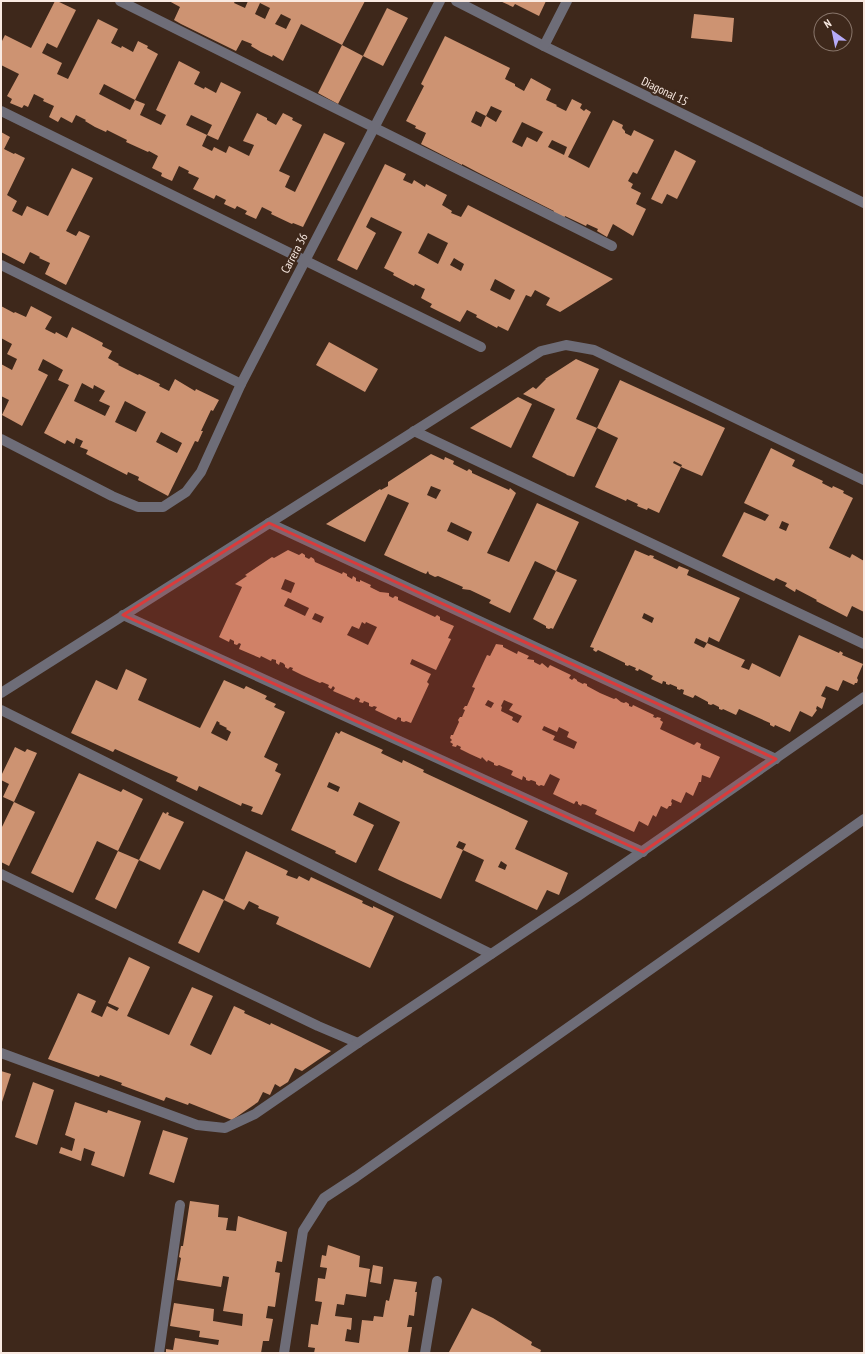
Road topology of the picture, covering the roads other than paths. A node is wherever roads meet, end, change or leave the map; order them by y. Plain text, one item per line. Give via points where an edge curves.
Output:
1 (120, 1) edge
2 (440, 1) edge
3 (456, 1) edge
4 (567, 1) edge
5 (544, 46) junction
6 (1, 111) edge
7 (374, 127) junction
8 (864, 203) edge
9 (612, 246) dead end
10 (305, 261) junction
11 (1, 265) edge
12 (481, 347) dead end
13 (240, 384) junction
14 (414, 431) junction
15 (1, 439) edge
16 (864, 480) edge
17 (269, 523) junction
18 (123, 616) junction
19 (864, 644) edge
20 (1, 693) edge
21 (864, 697) edge
22 (1, 710) edge
23 (776, 759) junction
24 (864, 819) edge
25 (643, 852) junction
26 (1, 874) edge
27 (491, 954) junction
28 (358, 1042) junction
29 (1, 1053) edge
30 (180, 1205) dead end
31 (437, 1282) dead end
32 (158, 1353) edge
33 (284, 1353) edge
34 (425, 1353) edge

1 - 7 street
2 - 7 street, Carrera 36
3 - 5 street, Diagonal 15
4 - 5 street
5 - 8 street, Diagonal 15
6 - 10 street
7 - 9 street
7 - 10 street, Carrera 36
10 - 12 street
10 - 13 street, Carrera 36
11 - 13 street
13 - 15 street, Carrera 36 via 201,472 186,492 163,508 138,507 112,496
14 - 16 street via 541,351 566,345 600,352
14 - 17 street
14 - 19 street
17 - 18 street
17 - 23 street
18 - 20 street
18 - 25 street
21 - 23 street
22 - 27 street
23 - 25 street
24 - 33 street via 324,1198 303,1231
25 - 27 street
26 - 28 street via 318,1026
27 - 28 street
28 - 29 street via 255,1114 225,1128 197,1125
30 - 32 street
31 - 34 street

